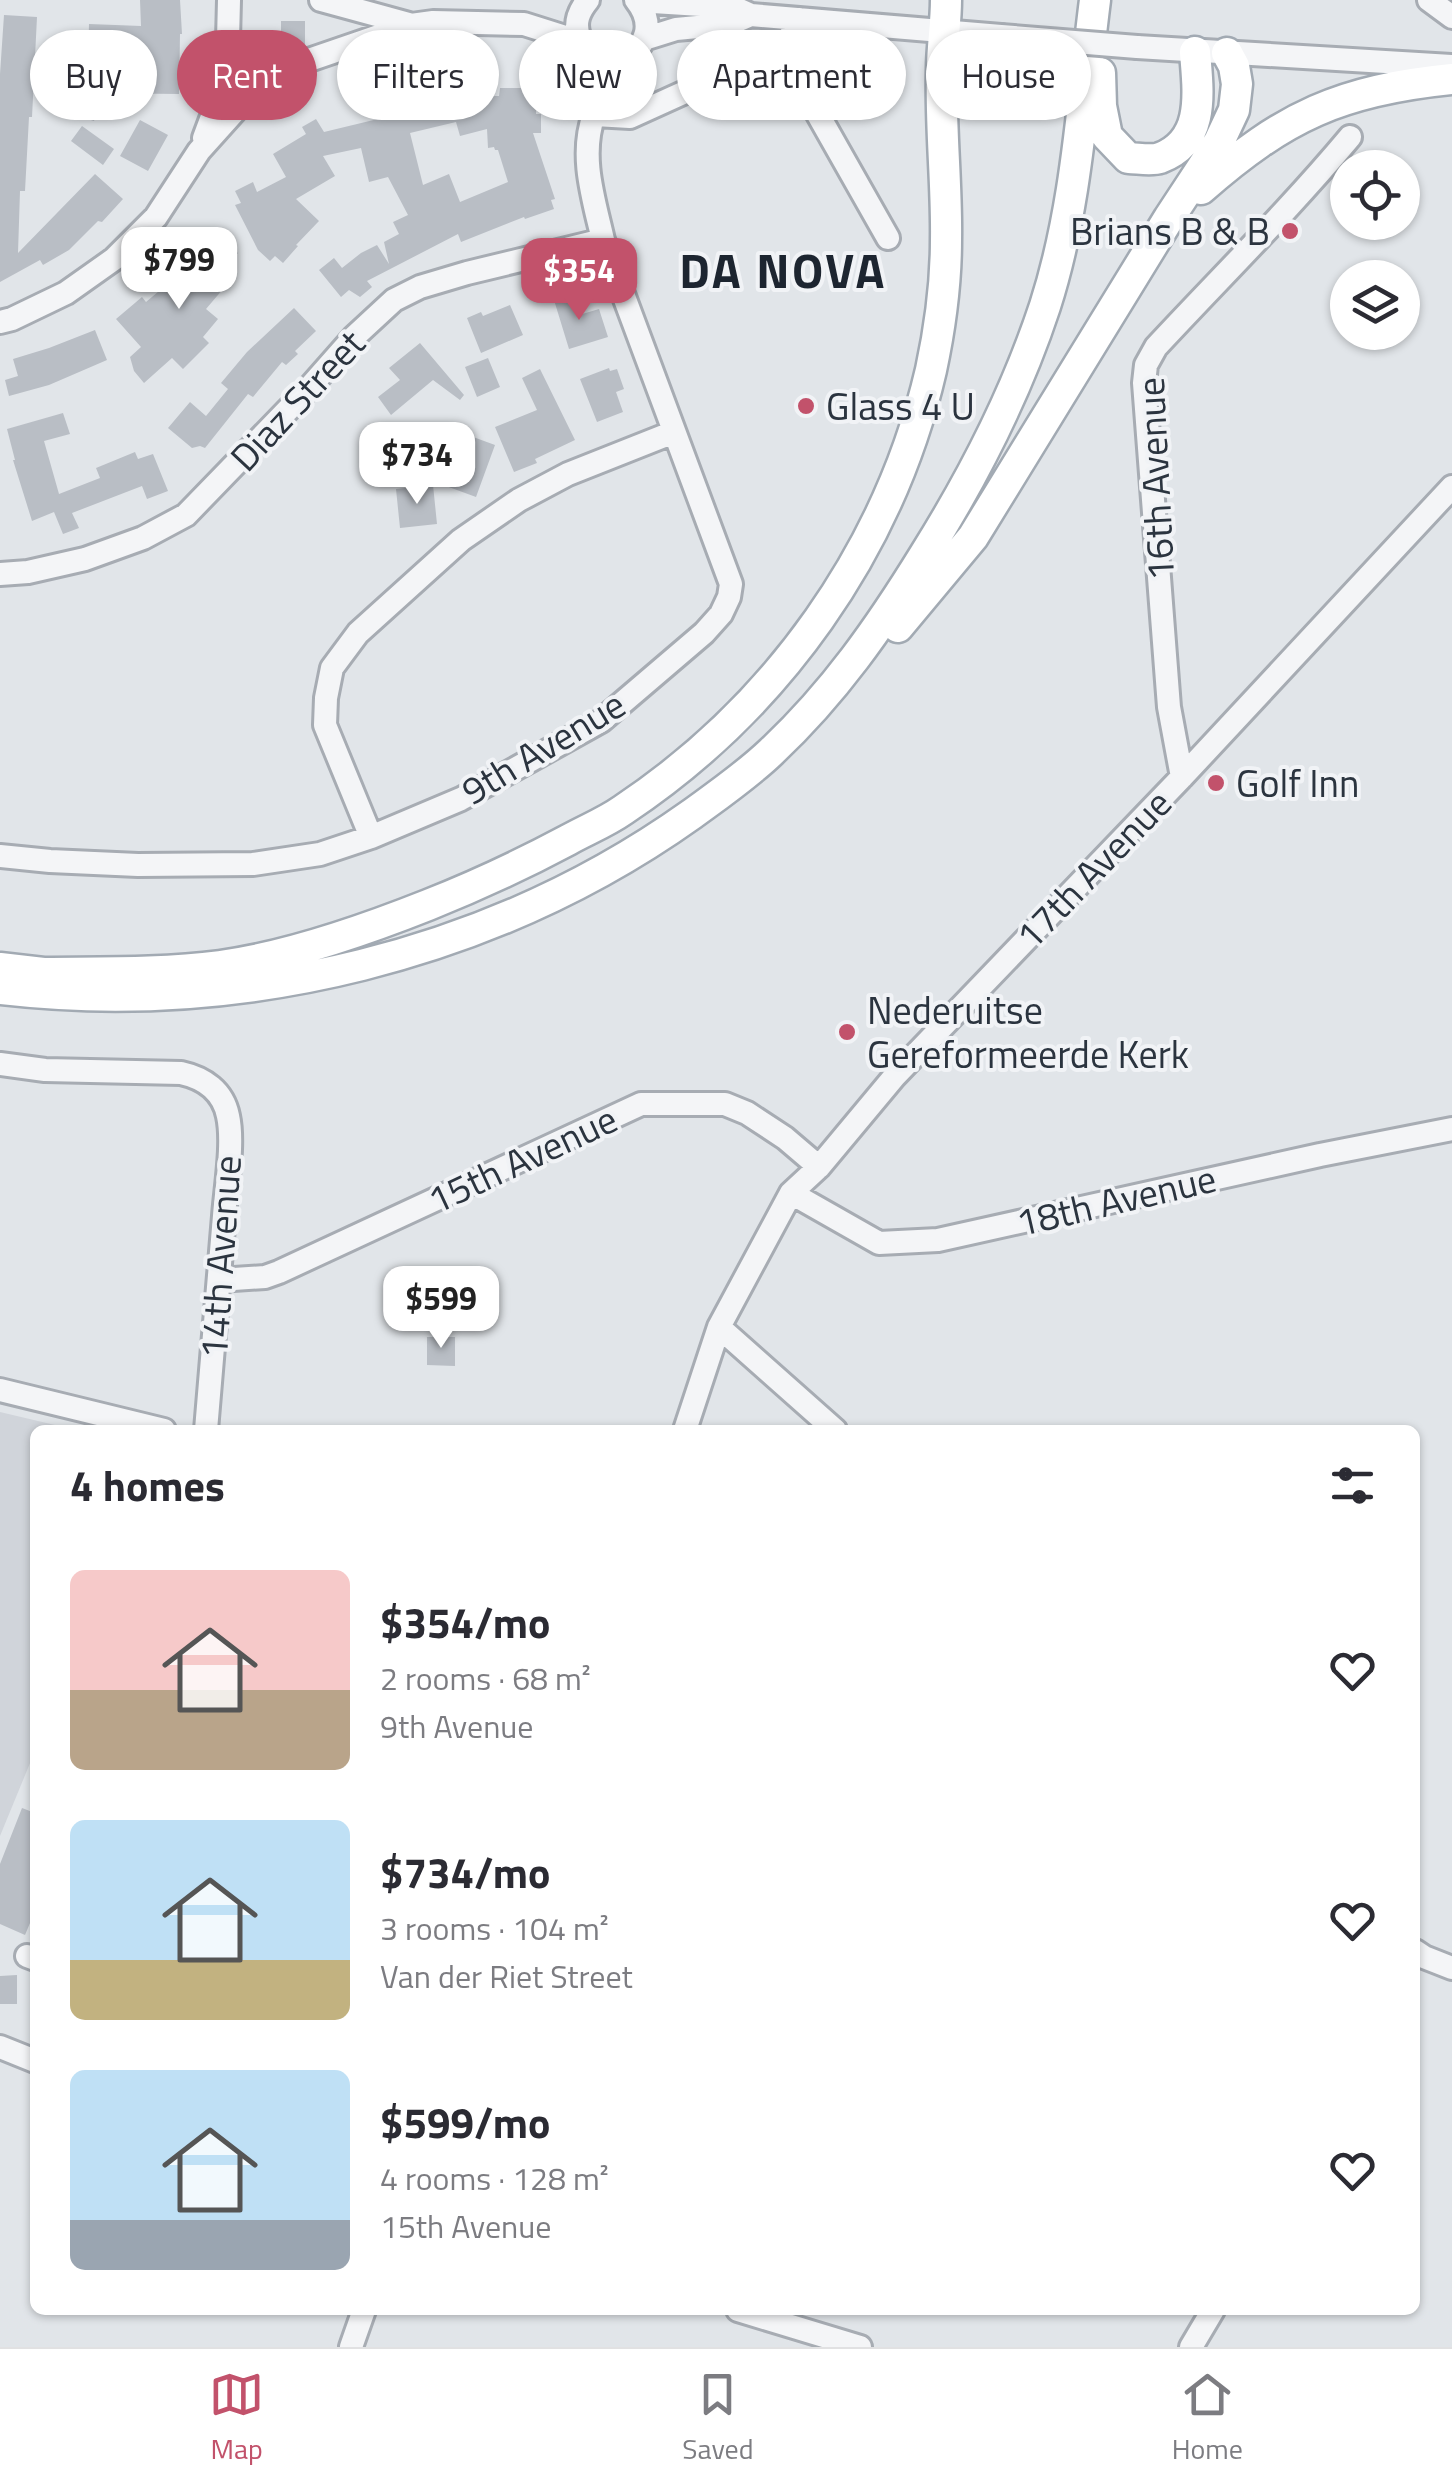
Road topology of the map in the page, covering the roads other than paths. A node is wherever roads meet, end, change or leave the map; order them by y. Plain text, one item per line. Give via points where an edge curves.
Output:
1 (229, 0) edge
2 (321, 0) edge
3 (637, 0) edge
4 (1095, 0) edge
5 (1429, 0) edge
6 (586, 2) edge
7 (403, 15) edge
8 (946, 15) edge
9 (751, 16) junction
10 (1452, 17) edge
11 (799, 18) junction
12 (524, 24) junction
13 (540, 30) edge
14 (580, 30) edge
15 (645, 30) edge
16 (794, 30) edge
17 (657, 35) edge
18 (1196, 52) junction
19 (1227, 53) junction
20 (1452, 66) edge
21 (1452, 80) edge
22 (593, 120) edge
23 (820, 120) edge
24 (1350, 137) dead end
25 (199, 152) junction
26 (1169, 218) junction
27 (888, 238) dead end
28 (604, 240) junction
29 (0, 322) edge
30 (674, 432) junction
31 (1452, 486) edge
32 (0, 574) edge
33 (906, 586) junction
34 (770, 754) junction
35 (1182, 776) junction
36 (371, 837) junction
37 (0, 856) edge
38 (0, 968) edge
39 (34, 972) junction
40 (0, 990) edge
41 (0, 1064) edge
42 (1452, 1129) edge
43 (819, 1167) junction
44 (791, 1193) junction
45 (218, 1280) junction
46 (719, 1327) junction
47 (0, 1390) edge
48 (144, 1425) edge
49 (206, 1425) edge
50 (687, 1425) edge
51 (829, 1425) edge
52 (1420, 1960) edge
53 (1452, 1968) edge
54 (0, 2047) edge
55 (30, 2059) edge
56 (362, 2315) edge
57 (754, 2315) edge
58 (1210, 2315) edge
59 (351, 2347) edge
60 (860, 2347) edge
61 (1191, 2347) edge

1 - 25 street via 223,86
2 - 7 street
3 - 9 street via 733,7
3 - 15 street
4 - 18 main road via 1107,136 1128,158 1157,159 1188,137 1197,110
4 - 33 main road via 1070,210 1046,304 972,475
5 - 10 street
6 - 12 street
6 - 14 street, 9th Avenue
7 - 12 street
7 - 25 street via 276,71
8 - 11 street
8 - 18 street, bridge via 1002,36
8 - 39 main road via 945,275 919,414 888,498 846,580 749,706 701,752 620,812 512,870 396,917 224,966
9 - 11 street
9 - 17 street
11 - 16 street
12 - 13 street
18 - 19 street
19 - 20 street
19 - 26 main road via 1237,84 1234,110
21 - 26 main road via 1376,90 1320,107 1252,146
22 - 28 street, 9th Avenue via 587,154
23 - 27 street
24 - 35 street, 16th Avenue via 1146,364 1169,707
25 - 29 street via 156,217 114,259 66,293
26 - 34 main road via 973,537 856,680
28 - 30 street, 9th Avenue
28 - 32 street, Diaz Street via 467,272 394,300 186,515 85,559
30 - 36 street via 519,500 460,540 358,633 332,668 325,725
30 - 36 street, 9th Avenue via 731,584 721,614 602,721 462,799
31 - 35 street, 17th Avenue
33 - 34 main road via 834,686
33 - 39 main road via 830,681 748,758 648,833 524,900 341,960 279,971 137,980
34 - 40 main road via 654,841 593,876 432,945 344,970 214,991 80,996
35 - 43 street, 17th Avenue via 894,1077
36 - 37 street, 9th Avenue via 320,854 254,864
38 - 39 main road
41 - 45 street, 14th Avenue via 181,1073 213,1088 230,1132
42 - 44 street, 18th Avenue via 938,1240 879,1243
43 - 44 street, 17th Avenue
43 - 45 street, 15th Avenue via 785,1138 725,1104 641,1104 279,1272
44 - 46 street, 17th Avenue
45 - 49 street, 14th Avenue
46 - 50 street, 17th Avenue
46 - 51 street
47 - 48 street
52 - 53 street
54 - 55 street
56 - 59 street
57 - 60 street
58 - 61 street

